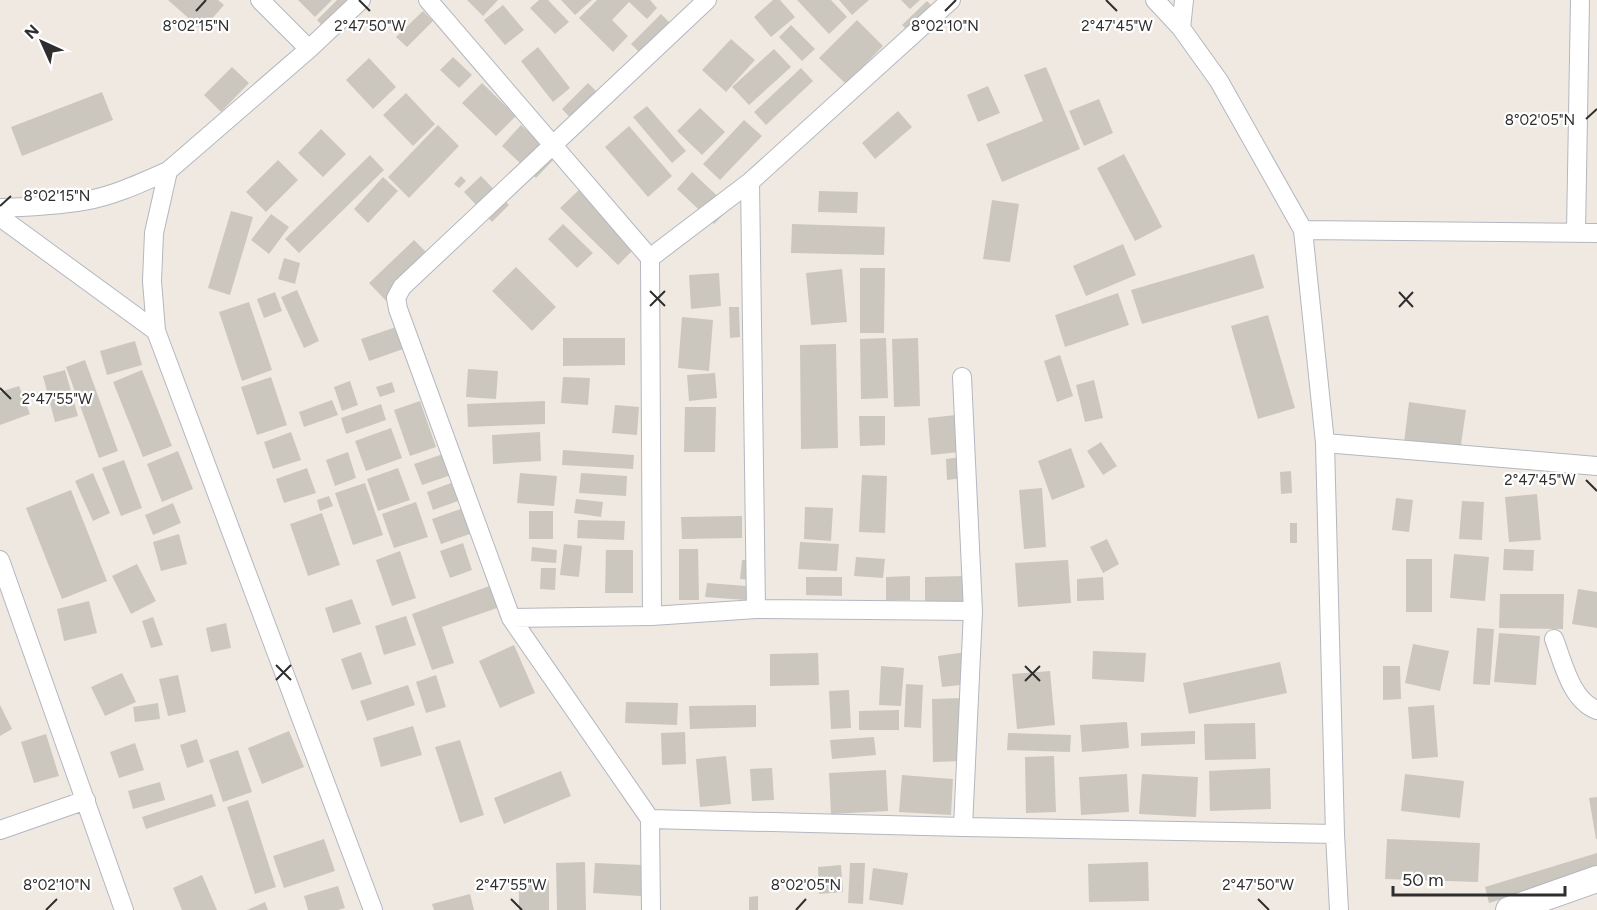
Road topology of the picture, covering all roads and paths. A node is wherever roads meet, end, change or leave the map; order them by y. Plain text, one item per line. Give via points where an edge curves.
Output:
1 (260, 0) edge
2 (361, 0) edge
3 (428, 0) edge
4 (707, 0) edge
5 (951, 0) edge
6 (1155, 0) edge
7 (1184, 0) edge
8 (1580, 0) edge
9 (1181, 28) junction
10 (309, 49) junction
11 (552, 146) junction
12 (168, 171) junction
13 (750, 182) junction
14 (0, 208) edge
15 (0, 217) edge
16 (1303, 230) junction
17 (1576, 232) junction
18 (1597, 233) edge
19 (650, 258) junction
20 (156, 331) junction
21 (962, 377) dead end
22 (1325, 443) junction
23 (1597, 466) edge
24 (0, 560) edge
25 (5, 589) edge
26 (756, 609) junction
27 (973, 611) junction
28 (652, 616) junction
29 (511, 618) junction
30 (1554, 639) dead end
31 (1597, 710) edge
32 (86, 800) junction
33 (650, 819) junction
34 (963, 828) junction
35 (0, 830) edge
36 (1335, 834) junction
37 (1597, 879) edge
38 (124, 910) edge
39 (373, 910) edge
40 (651, 910) edge
41 (1339, 910) edge
42 (1509, 910) edge

1 - 10 street
2 - 10 street
3 - 11 street
4 - 11 street
5 - 13 street
6 - 9 street
7 - 9 street
8 - 17 street
9 - 16 street via 1219,81
10 - 12 street
11 - 19 street
11 - 29 street via 402,287 396,298
12 - 14 street via 85,201
12 - 20 street via 154,233
13 - 19 street
13 - 26 street
15 - 20 street
16 - 17 street
16 - 22 street
17 - 18 street
19 - 28 street
20 - 39 street
21 - 27 street
22 - 23 street
22 - 36 street
24 - 25 street
25 - 32 street
26 - 27 street
26 - 28 street
27 - 34 street
28 - 29 street
29 - 33 street
30 - 31 street via 1576,694
32 - 35 street
32 - 38 street
33 - 34 street
33 - 40 street
34 - 36 street
36 - 41 street
37 - 42 street

